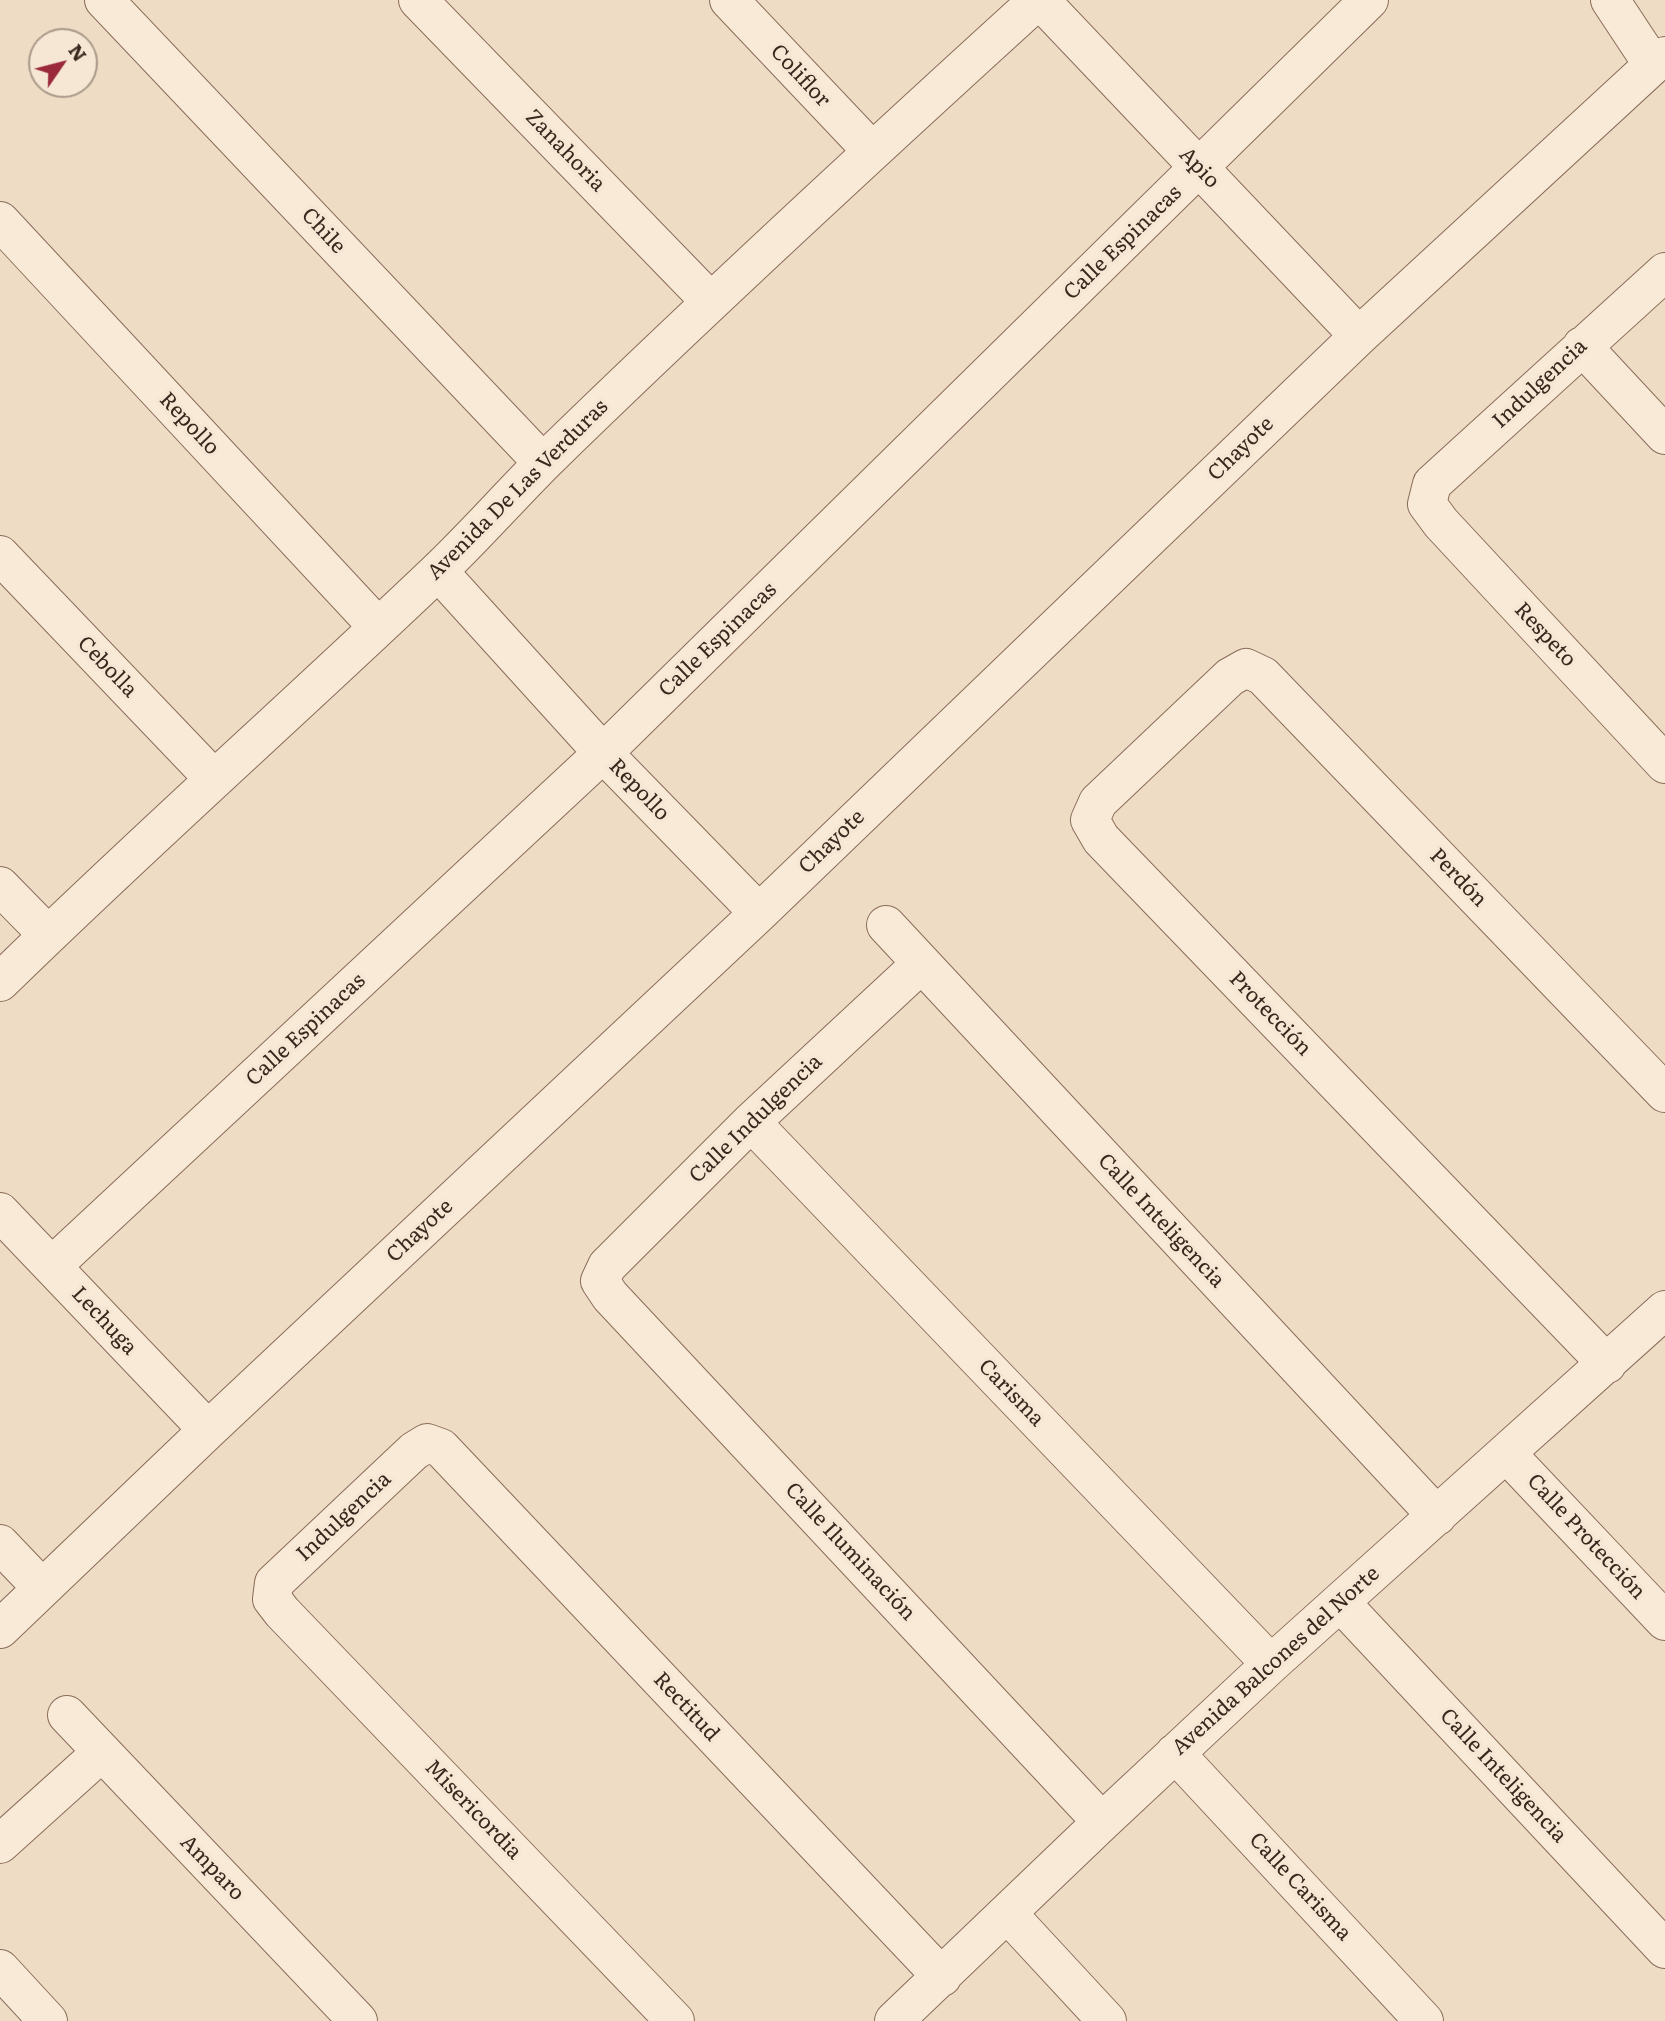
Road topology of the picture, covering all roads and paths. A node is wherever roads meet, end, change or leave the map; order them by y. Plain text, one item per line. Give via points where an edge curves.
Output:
1 (104, 0) edge
2 (418, 0) edge
3 (729, 0) edge
4 (1039, 0) edge
5 (1369, 0) edge
6 (1611, 0) edge
7 (1659, 61) edge
8 (872, 151) junction
9 (1199, 169) junction
10 (0, 221) edge
11 (1665, 272) edge
12 (711, 303) junction
13 (1359, 336) junction
14 (1582, 346) junction
15 (1665, 435) edge
16 (543, 463) junction
17 (1427, 504) joint
18 (0, 555) edge
19 (438, 571) junction
20 (378, 627) junction
21 (1246, 668) joint
22 (603, 753) junction
23 (1665, 764) edge
24 (214, 779) junction
25 (0, 886) edge
26 (759, 913) junction
27 (886, 925) dead end
28 (48, 935) junction
29 (921, 964) junction
30 (0, 982) edge
31 (1665, 1093) edge
32 (751, 1122) junction
33 (0, 1212) edge
34 (52, 1266) junction
35 (600, 1281) joint
36 (1665, 1310) edge
37 (1607, 1364) junction
38 (208, 1430) junction
39 (427, 1443) joint
40 (1506, 1453) junction
41 (1437, 1516) junction
42 (0, 1544) edge
43 (42, 1588) junction
44 (272, 1599) joint
45 (1340, 1602) junction
46 (1665, 1621) edge
47 (0, 1629) edge
48 (1271, 1664) junction
49 (67, 1715) dead end
50 (102, 1752) junction
51 (1175, 1753) junction
52 (1102, 1822) junction
53 (0, 1844) edge
54 (1007, 1913) junction
55 (1665, 1950) edge
56 (0, 1969) edge
57 (942, 1977) junction
58 (48, 2021) edge
59 (358, 2021) edge
60 (675, 2021) edge
61 (894, 2021) edge
62 (1107, 2021) edge
63 (1424, 2021) edge

1 - 16 street, Chile
2 - 12 street, Zanahoria
3 - 8 street, Coliflor
4 - 8 street, Avenida De Las Verduras
4 - 9 street, Apio
5 - 9 street, Calle Espinacas
6 - 7 street
7 - 13 street, Chayote
8 - 12 street, Avenida De Las Verduras
9 - 13 street, Apio
9 - 22 street, Calle Espinacas
10 - 20 street, Repollo
11 - 14 street, Indulgencia
12 - 16 street, Avenida De Las Verduras
13 - 26 street, Chayote
14 - 15 street
14 - 17 street, Indulgencia via 1432,484
16 - 19 street, Avenida De Las Verduras
17 - 23 street, Respeto
18 - 24 street, Cebolla
19 - 20 street, Avenida De Las Verduras
19 - 22 street, Repollo
20 - 24 street, Avenida De Las Verduras
21 - 31 street, Perdón via 1264,676
21 - 37 street, Protección via 1230,677 1098,802 1090,820 1101,839
22 - 26 street, Repollo
22 - 34 street, Calle Espinacas
24 - 28 street, Avenida De Las Verduras
25 - 28 street
26 - 38 street, Chayote
27 - 29 street, Calle Inteligencia
28 - 30 street, Avenida De Las Verduras
29 - 32 street, Calle Indulgencia
29 - 41 street, Calle Inteligencia
32 - 35 street, Calle Indulgencia via 607,1266
32 - 48 street, Carisma
33 - 34 street, Lechuga
34 - 38 street, Lechuga
35 - 52 street, Calle Iluminación
36 - 37 street, Avenida Balcones del Norte
37 - 40 street, Avenida Balcones del Norte
38 - 43 street, Chayote
39 - 44 street, Indulgencia via 274,1583
39 - 57 street, Rectitud via 441,1448
40 - 41 street, Avenida Balcones del Norte
40 - 46 street, Calle Protección
41 - 45 street, Avenida Balcones del Norte
42 - 43 street
43 - 47 street, Chayote
44 - 60 street, Misericordia
45 - 48 street, Avenida Balcones del Norte
45 - 55 street, Calle Inteligencia
48 - 51 street, Avenida Balcones del Norte
49 - 50 street, Amparo
50 - 53 street
50 - 59 street, Amparo
51 - 52 street, Avenida Balcones del Norte
51 - 63 street, Calle Carisma
52 - 54 street, Avenida Balcones del Norte
54 - 57 street, Avenida Balcones del Norte
54 - 62 street
56 - 58 street
57 - 61 street, Avenida Balcones del Norte

